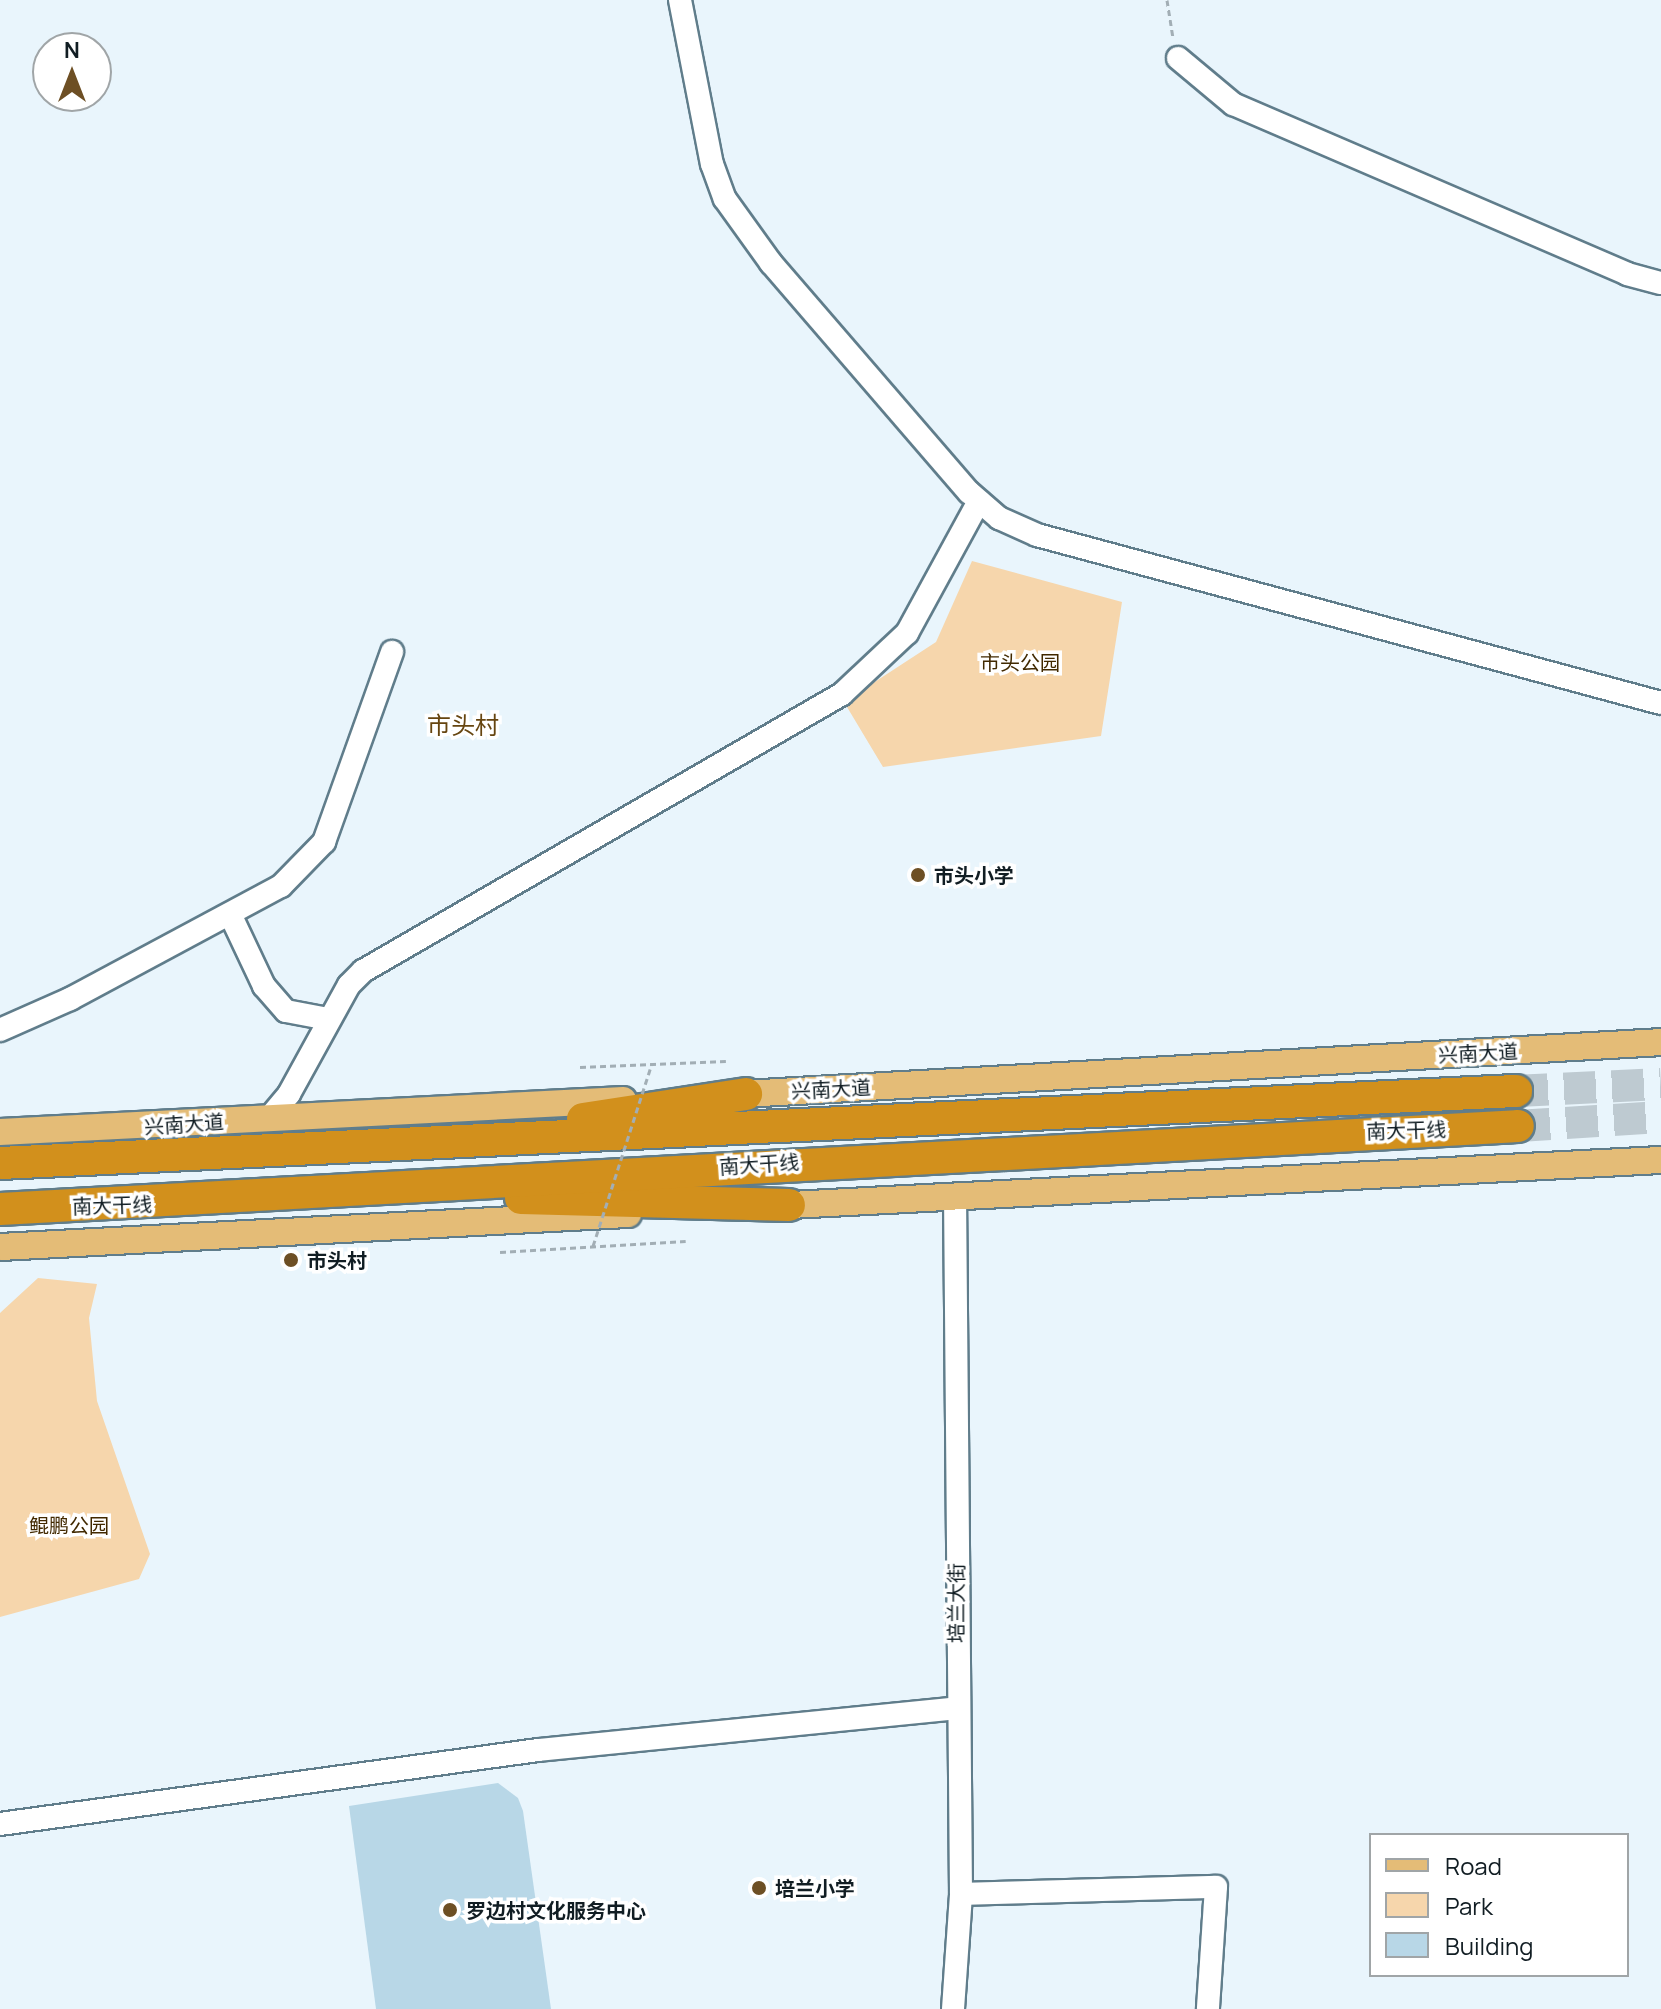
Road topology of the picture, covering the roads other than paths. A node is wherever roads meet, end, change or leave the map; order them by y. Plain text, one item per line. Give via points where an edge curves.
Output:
1 (680, 0) edge
2 (1178, 58) road end
3 (1661, 283) edge
4 (979, 501) junction
5 (392, 652) dead end
6 (1661, 703) edge
7 (230, 914) junction
8 (328, 1019) junction
9 (0, 1030) edge
10 (1657, 1046) edge
11 (1516, 1091) tunnel mouth
12 (746, 1094) junction
13 (269, 1118) junction
14 (1518, 1126) tunnel mouth
15 (0, 1132) edge
16 (418, 1144) junction
17 (1658, 1157) edge
18 (0, 1163) edge
19 (322, 1193) junction
20 (955, 1197) junction
21 (789, 1205) junction
22 (0, 1209) edge
23 (0, 1247) edge
24 (957, 1708) junction
25 (0, 1824) edge
26 (961, 1894) junction
27 (953, 2009) edge
28 (1208, 2009) edge

1 - 4 street via 712,164 725,199 771,263
2 - 3 street via 1233,104 1627,274
4 - 6 street via 999,518 1037,535
4 - 8 street via 907,633 842,694 363,971
5 - 7 street via 324,842 281,886
7 - 8 street via 264,986 286,1011
7 - 9 street
8 - 13 street via 289,1094
10 - 12 main road, 兴南大道
11 - 16 highway, 南大干线
12 - 13 main road, 兴南大道
12 - 16 highway
13 - 15 main road, 兴南大道
14 - 19 highway, 南大干线 via 791,1162
16 - 18 highway, 南大干线
17 - 20 main road
19 - 21 highway
19 - 22 highway, 南大干线
20 - 21 main road
20 - 24 street, 培兰大街
21 - 23 main road
24 - 25 street via 538,1750
24 - 26 street, 培兰大街
26 - 27 street, 培兰大街
26 - 28 street via 1216,1887

